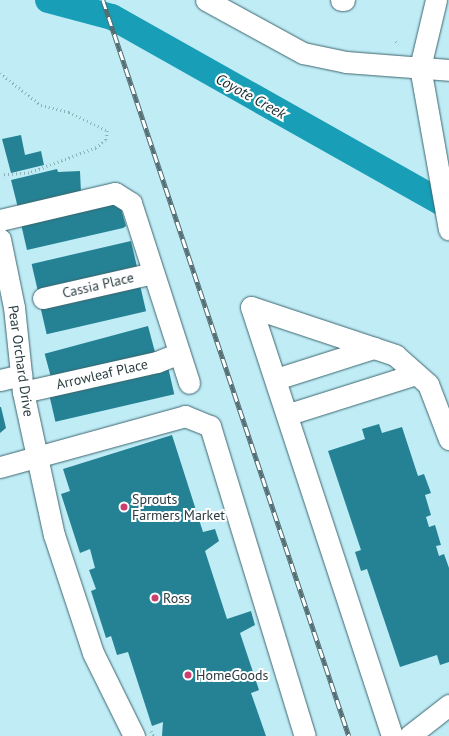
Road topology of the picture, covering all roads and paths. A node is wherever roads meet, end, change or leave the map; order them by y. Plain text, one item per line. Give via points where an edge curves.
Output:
1 (206, 0) edge
2 (341, 0) edge
3 (344, 0) edge
4 (436, 0) edge
5 (396, 41) dead end
6 (398, 44) dead end
7 (420, 67) junction
8 (449, 70) edge
9 (0, 73) edge
10 (1, 175) edge
11 (0, 220) edge
12 (449, 229) edge
13 (1, 246) edge
14 (153, 273) junction
15 (43, 298) dead end
16 (374, 348) junction
17 (179, 353) junction
18 (416, 374) junction
19 (276, 379) junction
20 (0, 380) edge
21 (189, 383) dead end
22 (22, 384) junction
23 (441, 397) edge
24 (289, 414) junction
25 (449, 439) edge
26 (36, 459) junction
27 (0, 467) edge
28 (449, 705) edge
29 (134, 736) edge
30 (305, 736) edge
31 (392, 736) edge
32 (410, 736) edge

1 - 7 street via 303,53 346,62
2 - 3 street
4 - 7 street
5 - 6 path
7 - 8 street
7 - 12 street
9 - 10 path via 41,105 70,112 108,131 106,140 96,148 29,173
11 - 14 street via 115,193 131,203
13 - 22 street, Pear Orchard Drive
14 - 15 street, Cassia Place
14 - 17 street
16 - 18 street via 395,355
16 - 19 street
16 - 19 street via 251,307
17 - 21 street
17 - 22 street, Arrowleaf Place via 157,362
18 - 23 street
18 - 24 street
19 - 24 street
20 - 22 street, Arrowleaf Place
22 - 26 street, Pear Orchard Drive
23 - 25 street
24 - 31 street
26 - 27 street
26 - 29 street, Pear Orchard Drive via 54,535 93,652
26 - 30 street via 185,416 210,426
28 - 32 street

